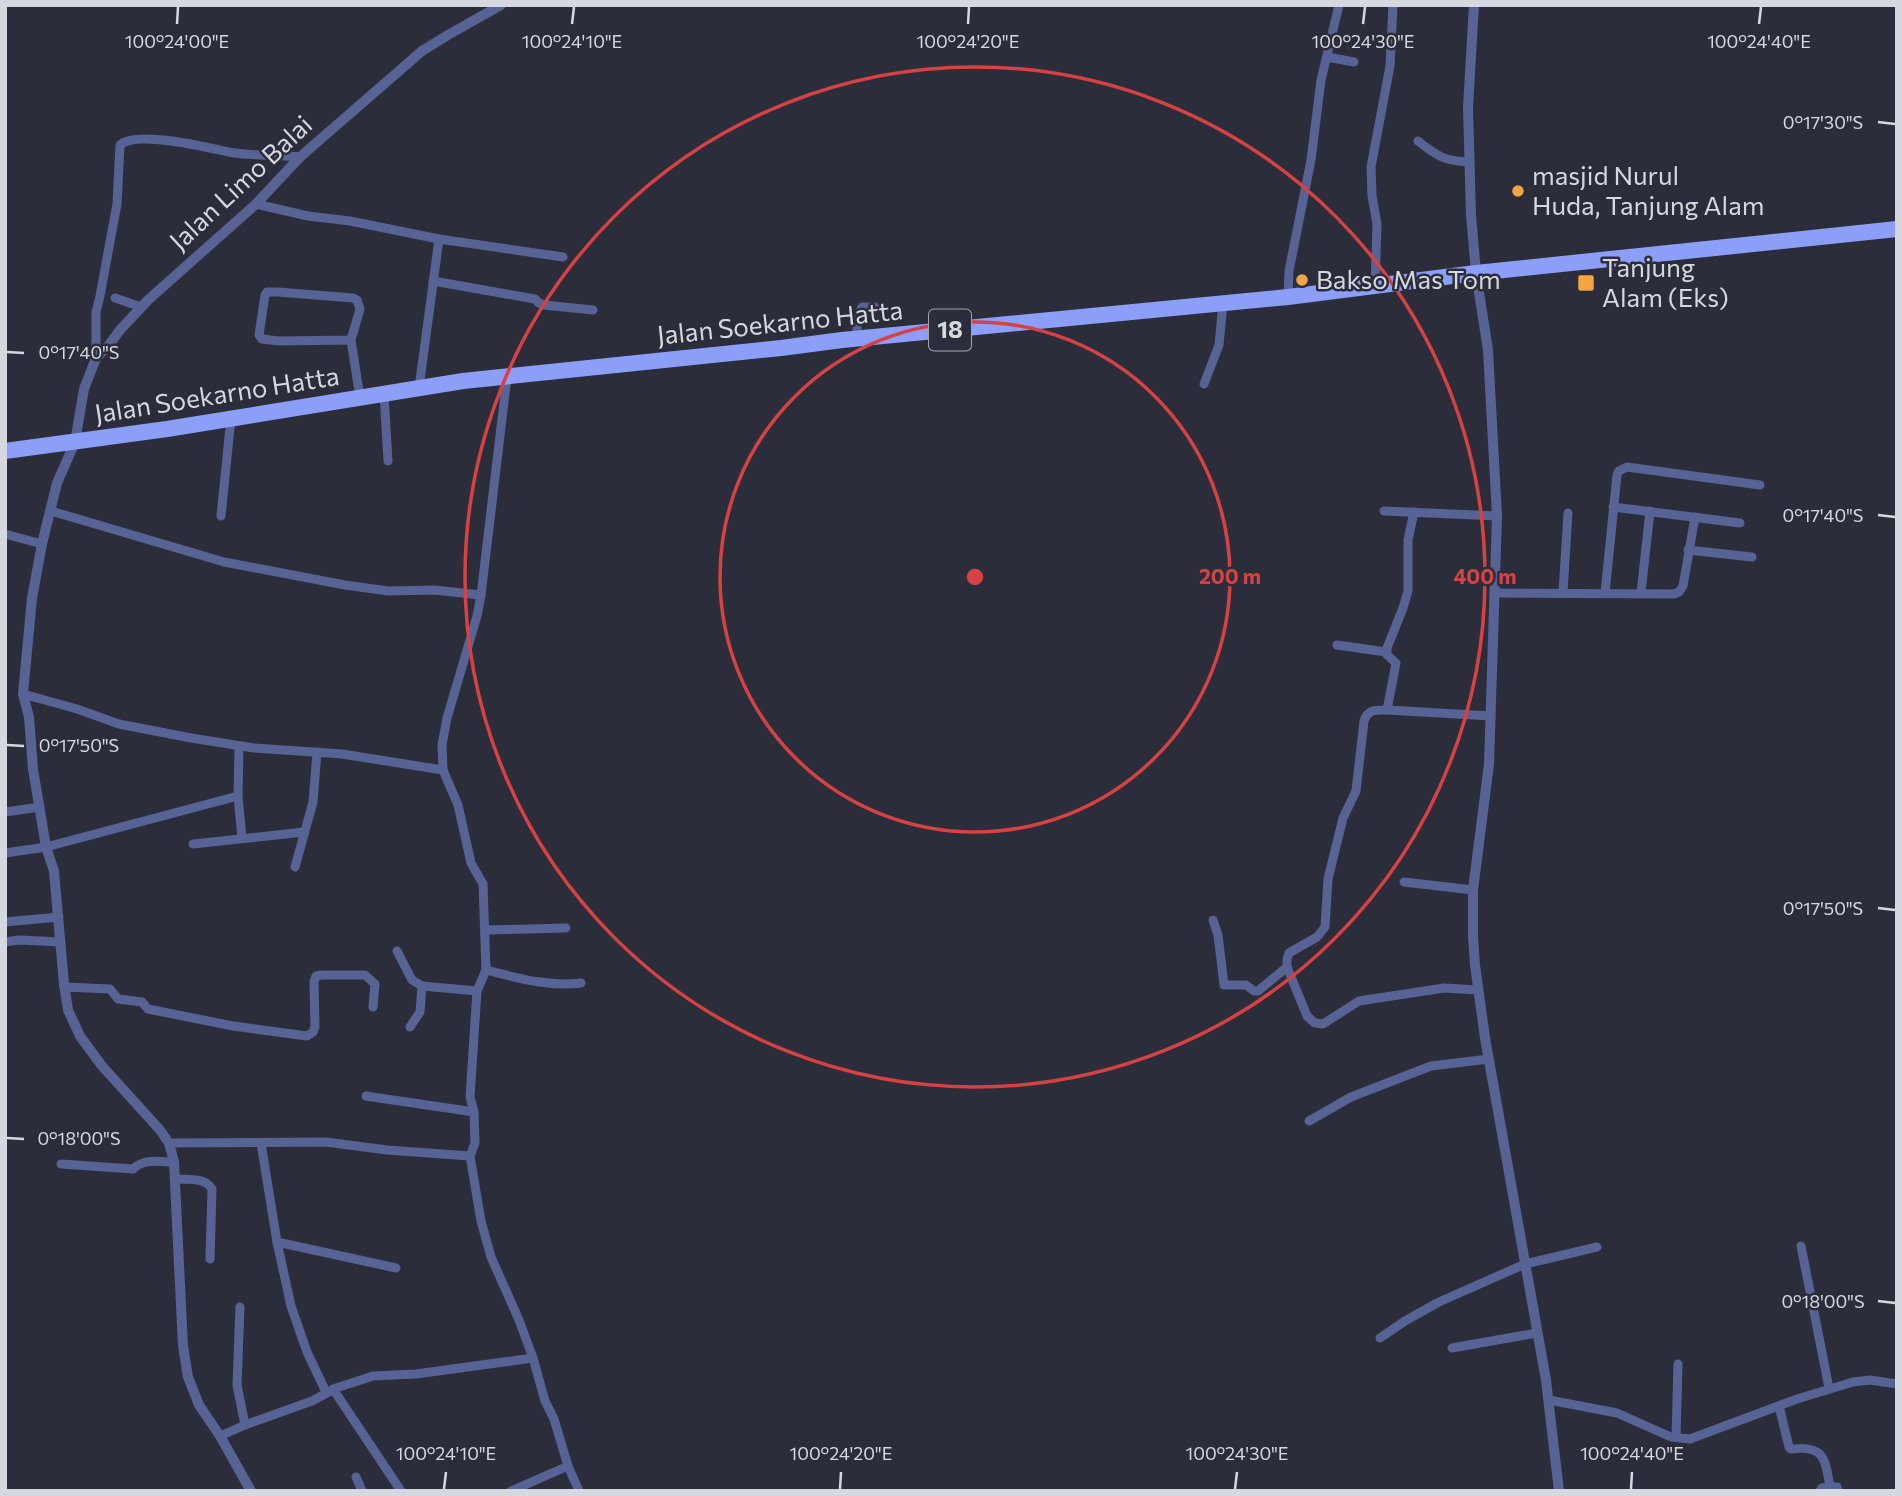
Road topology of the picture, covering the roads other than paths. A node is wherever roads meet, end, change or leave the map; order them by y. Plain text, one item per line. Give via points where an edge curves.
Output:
1 (501, 5) edge
2 (1339, 5) edge
3 (1393, 5) edge
4 (1474, 5) edge
5 (1327, 57) junction
6 (1354, 62) dead end
7 (1418, 141) dead end
8 (300, 157) junction
9 (1469, 162) junction
10 (256, 204) junction
11 (1897, 229) edge
12 (439, 239) junction
13 (563, 257) dead end
14 (1476, 273) junction
15 (433, 281) junction
16 (1375, 287) junction
17 (115, 298) dead end
18 (1288, 298) junction
19 (1223, 303) junction
20 (141, 307) junction
21 (875, 307) dead end
22 (593, 310) dead end
23 (858, 339) junction
24 (351, 340) junction
25 (96, 358) junction
26 (507, 377) junction
27 (1204, 384) dead end
28 (419, 388) junction
29 (384, 394) junction
30 (360, 398) junction
31 (231, 418) junction
32 (75, 442) junction
33 (5, 451) edge
34 (388, 461) dead end
35 (1760, 485) dead end
36 (1613, 507) junction
37 (51, 511) junction
38 (1384, 511) dead end
39 (1650, 511) junction
40 (1414, 512) junction
41 (1568, 513) dead end
42 (221, 516) dead end
43 (1497, 516) junction
44 (1695, 517) junction
45 (1740, 523) dead end
46 (5, 534) edge
47 (43, 544) junction
48 (1688, 550) junction
49 (1752, 557) dead end
50 (1563, 592) junction
51 (1494, 593) junction
52 (1605, 593) junction
53 (1642, 593) junction
54 (481, 595) junction
55 (1337, 645) dead end
56 (1386, 652) junction
57 (23, 694) junction
58 (1387, 710) junction
59 (1491, 716) junction
60 (239, 746) junction
61 (317, 752) junction
62 (443, 770) junction
63 (238, 796) junction
64 (40, 807) junction
65 (5, 812) edge
66 (304, 832) junction
67 (242, 838) junction
68 (193, 844) dead end
69 (46, 847) junction
70 (5, 853) edge
71 (295, 867) dead end
72 (1404, 882) dead end
73 (1473, 890) junction
74 (59, 917) junction
75 (1213, 920) dead end
76 (5, 922) edge
77 (566, 928) dead end
78 (486, 930) junction
79 (5, 942) edge
80 (61, 942) junction
81 (397, 951) dead end
82 (1287, 967) junction
83 (486, 970) junction
84 (581, 983) dead end
85 (422, 986) junction
86 (64, 987) junction
87 (1478, 990) junction
88 (478, 991) junction
89 (373, 1007) dead end
90 (410, 1027) dead end
91 (1489, 1059) junction
92 (366, 1097) dead end
93 (474, 1112) junction
94 (1309, 1121) dead end
95 (169, 1143) junction
96 (261, 1143) junction
97 (470, 1156) junction
98 (174, 1162) junction
99 (61, 1164) dead end
100 (175, 1179) junction
101 (277, 1242) junction
102 (1801, 1246) dead end
103 (1597, 1248) dead end
104 (210, 1259) dead end
105 (1525, 1264) junction
106 (396, 1268) dead end
107 (240, 1307) dead end
108 (1537, 1333) junction
109 (1380, 1338) dead end
110 (1452, 1348) dead end
111 (533, 1357) junction
112 (1678, 1364) dead end
113 (1897, 1384) edge
114 (1829, 1388) junction
115 (330, 1390) junction
116 (1549, 1400) junction
117 (1779, 1406) junction
118 (245, 1425) junction
119 (219, 1436) junction
120 (1676, 1437) junction
121 (568, 1466) junction
122 (356, 1477) dead end
123 (1829, 1490) edge
124 (251, 1491) edge
125 (362, 1491) edge
126 (401, 1491) edge
127 (511, 1491) edge
128 (579, 1491) edge
129 (1559, 1491) edge

1 - 8 street, Jalan Limo Balai via 422,51
2 - 5 street
3 - 16 street via 1390,66 1371,167 1377,224
4 - 9 street
5 - 6 street
5 - 18 street
7 - 9 street via 1439,157
8 - 10 street, Jalan Limo Balai
8 - 25 street via 124,141 96,312
9 - 14 street
10 - 12 street
10 - 20 street, Jalan Limo Balai
11 - 14 highway, Jalan Soekarno Hatta / 18
12 - 13 street
12 - 15 street
14 - 16 highway, Jalan Soekarno Hatta / 18
14 - 43 street via 1488,350
15 - 22 street via 535,299 544,305
15 - 28 street
16 - 18 highway, Jalan Soekarno Hatta / 18
17 - 20 street
18 - 19 highway, Jalan Soekarno Hatta / 18
19 - 23 highway, Jalan Soekarno Hatta / 18
19 - 27 street via 1219,345
20 - 25 street, Jalan Limo Balai
21 - 23 street via 862,307 859,312
23 - 26 highway, Jalan Soekarno Hatta / 18
24 - 24 street via 360,309 357,300 278,292 265,295 262,339
24 - 30 street
25 - 32 street, Jalan Limo Balai via 84,389
26 - 28 highway, Jalan Soekarno Hatta / 18
26 - 54 street
28 - 29 highway, Jalan Soekarno Hatta / 18
29 - 30 highway, Jalan Soekarno Hatta / 18
29 - 34 street
30 - 31 highway, Jalan Soekarno Hatta / 18
31 - 32 highway, Jalan Soekarno Hatta / 18
31 - 42 street
32 - 33 highway, Jalan Soekarno Hatta / 18
32 - 37 street, Jalan Limo Balai via 57,483
35 - 36 street via 1627,467 1617,475
36 - 39 street
36 - 52 street
37 - 47 street, Jalan Limo Balai
37 - 54 street via 237,565 388,591
38 - 40 street
39 - 44 street
39 - 53 street
40 - 43 street
40 - 56 street via 1408,540 1408,591
41 - 50 street
43 - 51 street
44 - 45 street
44 - 48 street
46 - 47 street
47 - 57 street, Jalan Limo Balai via 32,598
48 - 49 street
48 - 53 street via 1679,592
50 - 51 street
50 - 52 street
51 - 59 street
52 - 53 street
54 - 62 street via 447,718
55 - 56 street
56 - 58 street via 1396,663
57 - 60 street via 119,724
57 - 64 street, Jalan Limo Balai
58 - 59 street
58 - 82 street via 1371,711 1364,721 1356,791 1343,818 1328,879 1325,927 1289,953
59 - 73 street
60 - 61 street
60 - 63 street
61 - 62 street
61 - 66 street via 313,802
62 - 78 street via 458,805 471,863 483,884
63 - 67 street
63 - 69 street
64 - 65 street
64 - 69 street, Jalan Limo Balai
66 - 67 street
66 - 71 street
67 - 68 street
69 - 70 street
69 - 74 street, Jalan Limo Balai
72 - 73 street
73 - 87 street
74 - 76 street
74 - 80 street, Jalan Limo Balai
75 - 82 street via 1224,985 1245,985 1258,991
77 - 78 street
78 - 83 street
79 - 80 street
80 - 86 street, Jalan Limo Balai
81 - 85 street via 412,980
82 - 87 street via 1307,1016 1323,1024 1359,1001 1444,988
83 - 84 street via 551,985
83 - 88 street
85 - 88 street
85 - 90 street via 419,1012
86 - 89 street via 110,989 118,999 142,1002 148,1009 307,1036 315,1027 316,976 365,975 375,984
86 - 95 street, Jalan Limo Balai via 80,1036
87 - 91 street
88 - 93 street via 470,1097
91 - 94 street via 1431,1066 1351,1097
91 - 105 street
92 - 93 street
93 - 97 street via 475,1143
95 - 96 street
95 - 98 street
96 - 97 street via 326,1142
96 - 101 street
97 - 111 street via 491,1258
98 - 99 street via 148,1161 132,1169
98 - 100 street
100 - 104 street via 204,1181 212,1189
100 - 119 street via 185,1361 194,1395
101 - 106 street
101 - 115 street via 307,1352
102 - 114 street
103 - 105 street
105 - 108 street
105 - 109 street via 1439,1302
107 - 118 street via 237,1384
108 - 110 street
108 - 116 street
111 - 115 street via 373,1376
111 - 121 street
112 - 120 street
113 - 114 street via 1861,1380
114 - 117 street
115 - 118 street
115 - 126 street
116 - 120 street via 1617,1413
116 - 129 street
117 - 120 street via 1696,1437
117 - 123 street via 1788,1446 1806,1447 1820,1455 1828,1472
118 - 119 street
119 - 124 street
121 - 127 street
121 - 128 street
122 - 125 street

